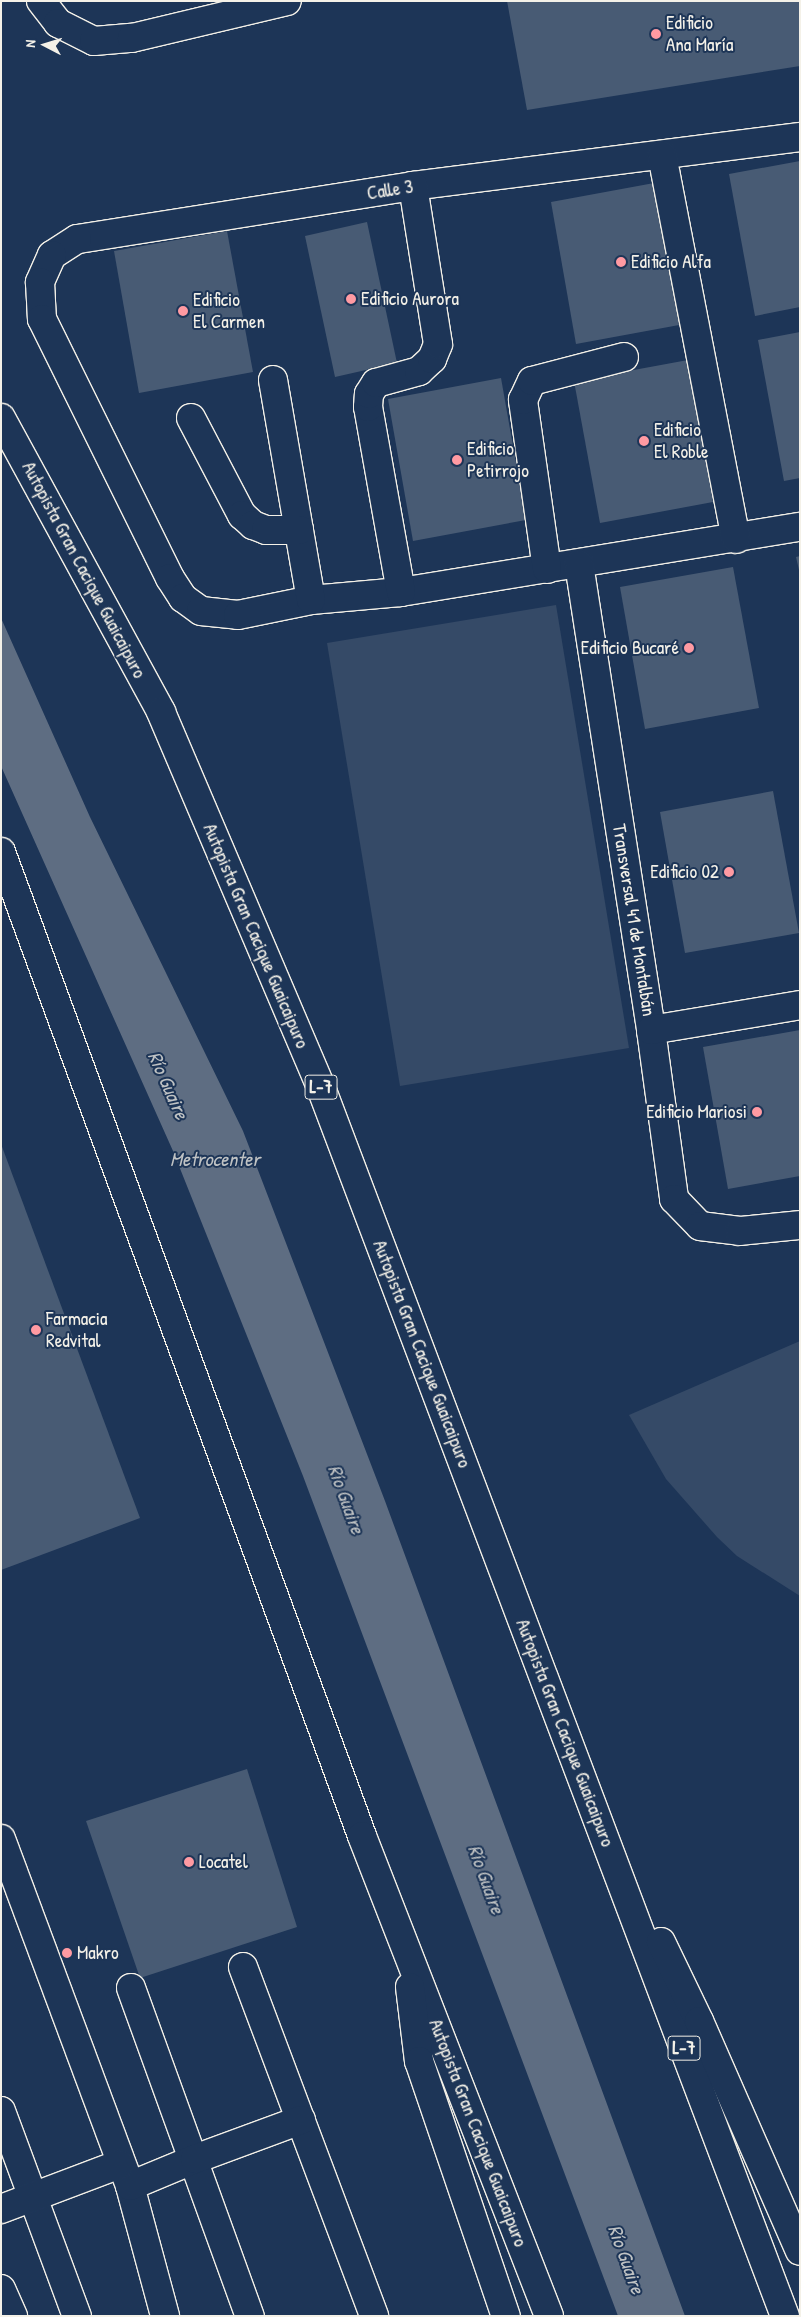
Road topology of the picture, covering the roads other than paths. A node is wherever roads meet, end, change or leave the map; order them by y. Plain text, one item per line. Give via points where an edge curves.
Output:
1 (40, 1) edge
2 (287, 1) edge
3 (800, 137) edge
4 (662, 155) junction
5 (413, 186) junction
6 (624, 357) dead end
7 (272, 380) dead end
8 (1, 418) edge
9 (192, 418) dead end
10 (800, 527) edge
11 (299, 530) junction
12 (736, 539) junction
13 (579, 564) junction
14 (547, 568) junction
15 (401, 592) junction
16 (311, 600) junction
17 (1, 852) edge
18 (800, 1005) edge
19 (651, 1030) junction
20 (800, 1225) edge
21 (583, 1781) junction
22 (1, 1839) edge
23 (405, 1946) junction
24 (243, 1967) dead end
25 (131, 1988) dead end
26 (1, 2111) edge
27 (301, 2120) junction
28 (195, 2159) junction
29 (125, 2175) junction
30 (34, 2196) junction
31 (1, 2209) edge
32 (800, 2251) edge
33 (1, 2289) edge
34 (13, 2316) edge
35 (77, 2316) edge
36 (165, 2316) edge
37 (250, 2316) edge
38 (374, 2316) edge
39 (506, 2316) edge
40 (549, 2316) edge
41 (785, 2316) edge

1 - 2 main road via 58,23 94,41 132,38
3 - 4 main road, Calle 3
4 - 5 main road, Calle 3
4 - 12 main road
5 - 15 main road via 438,344 432,359 420,371 376,383 369,394 368,407
5 - 16 main road, Calle 3 via 77,239 52,255 40,282 42,319 170,578 184,598 201,612 238,615
6 - 14 main road via 532,381 523,400
7 - 11 main road
8 - 21 main road, Autopista Gran Cacique Guaicaipuro / L-7 via 161,712 320,1085
9 - 11 main road via 242,515 253,525 266,530
10 - 12 main road
11 - 16 main road
12 - 13 main road
13 - 14 main road
13 - 19 main road, Transversal 41 de Montalbán
14 - 15 main road
15 - 16 main road
17 - 23 main road, Autopista Gran Cacique Guaicaipuro
18 - 19 main road
19 - 20 main road, Transversal 41 de Montalbán via 674,1199 700,1226 740,1231
21 - 32 main road via 700,2021
21 - 41 main road, Autopista Gran Cacique Guaicaipuro / L-7
22 - 29 main road
23 - 39 main road via 419,2061
23 - 40 main road, Autopista Gran Cacique Guaicaipuro
24 - 27 main road
25 - 28 main road
26 - 30 main road
27 - 28 main road
27 - 38 main road
28 - 29 main road
28 - 37 main road
29 - 30 main road
29 - 36 main road
30 - 31 main road
30 - 35 main road
33 - 34 main road

